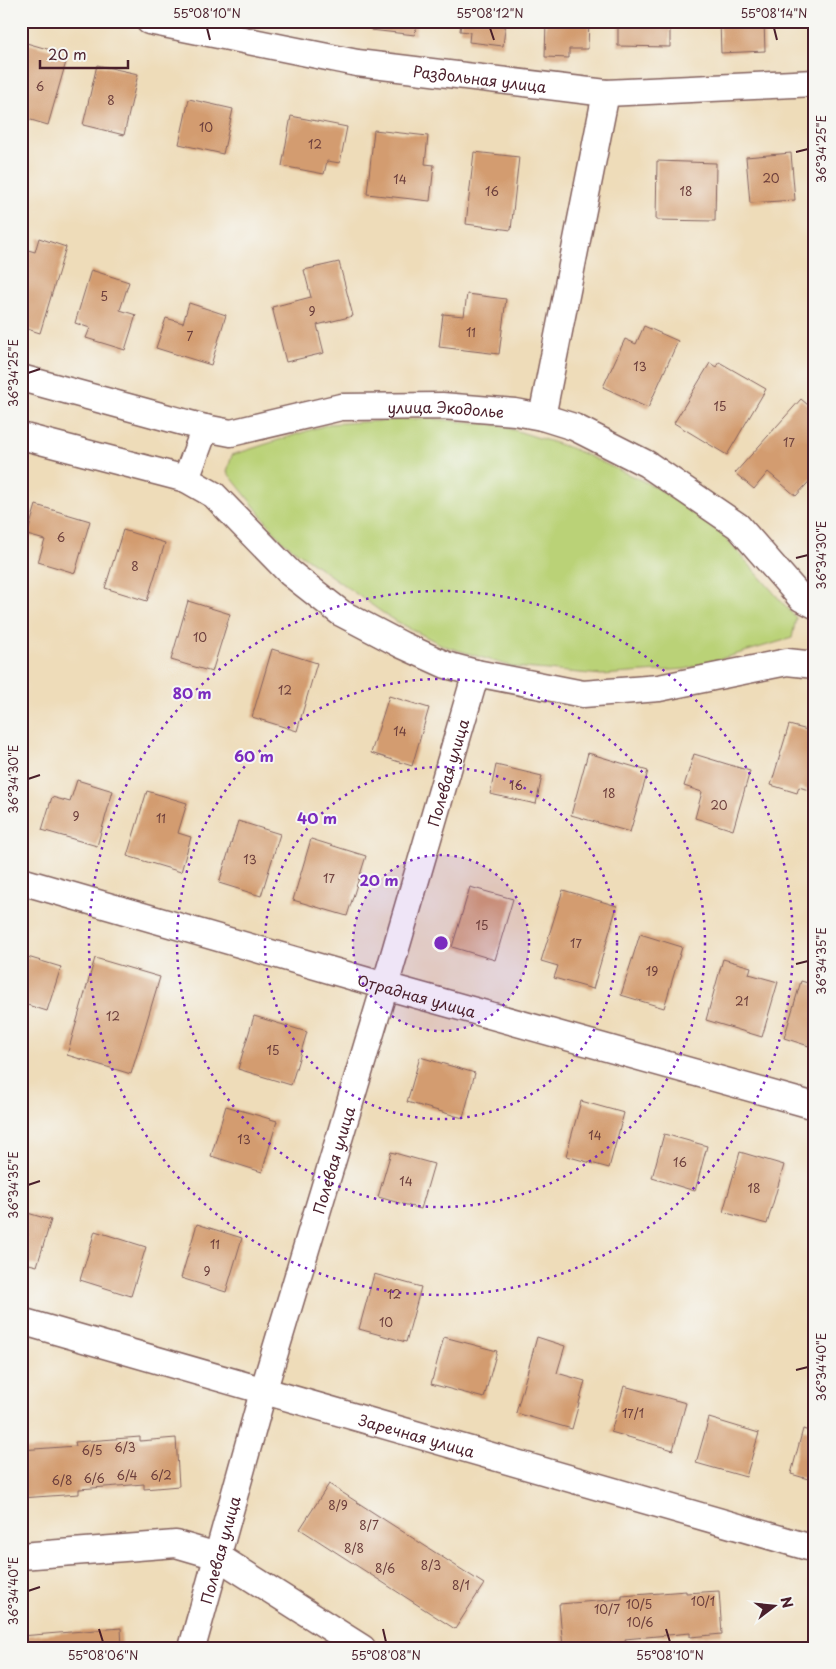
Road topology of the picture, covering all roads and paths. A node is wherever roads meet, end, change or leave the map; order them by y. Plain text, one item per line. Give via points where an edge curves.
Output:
1 (149, 21) edge
2 (815, 83) edge
3 (606, 93) junction
4 (21, 378) edge
5 (542, 417) junction
6 (205, 428) junction
7 (21, 436) edge
8 (186, 479) junction
9 (815, 606) edge
10 (814, 661) edge
11 (476, 673) junction
12 (21, 881) edge
13 (385, 986) junction
14 (815, 1106) edge
15 (21, 1322) edge
16 (263, 1392) junction
17 (815, 1548) edge
18 (21, 1556) edge
19 (217, 1556) junction
20 (192, 1648) edge
21 (362, 1648) edge

1 - 3 street, Раздольная улица via 357,63
2 - 3 street, Раздольная улица
3 - 5 street
4 - 6 street, улица Экодолье
5 - 6 street, улица Экодолье via 442,406 341,408 231,433
5 - 9 street, улица Экодолье via 574,427 647,464 738,526 801,598
6 - 8 street
7 - 8 street
8 - 11 street via 214,495 290,573 341,613 446,665
10 - 11 street via 788,662 659,688 584,694
11 - 13 street, Полевая улица
12 - 13 street, Отрадная улица
13 - 14 street, Отрадная улица
13 - 16 street, Полевая улица
15 - 16 street, Заречная улица
16 - 17 street, Заречная улица
16 - 19 street, Полевая улица
18 - 19 street via 176,1544
19 - 20 street, Полевая улица
19 - 21 street

